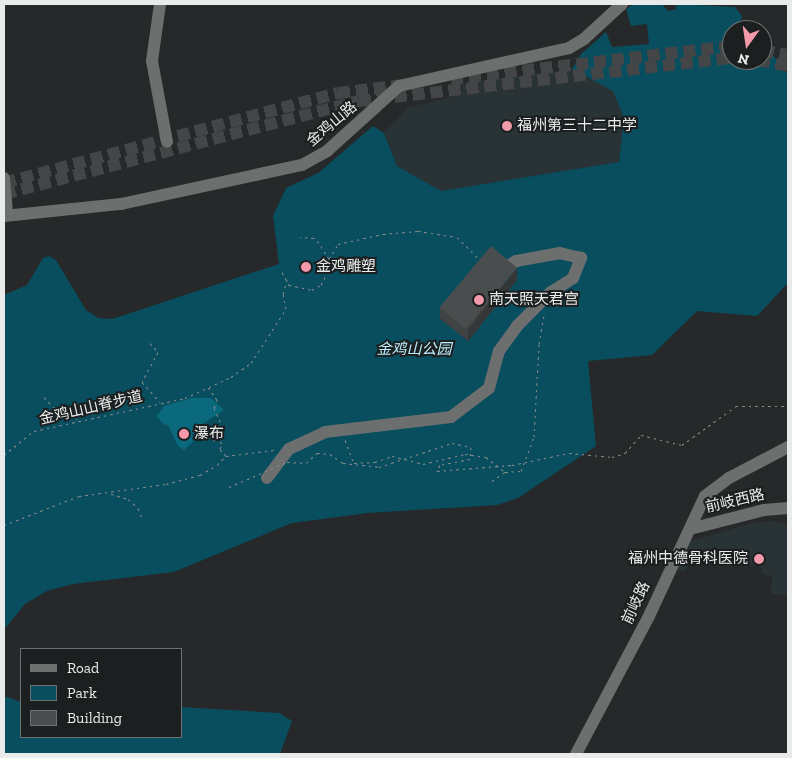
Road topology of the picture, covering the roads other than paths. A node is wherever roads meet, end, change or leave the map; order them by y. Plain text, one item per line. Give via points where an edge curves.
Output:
1 (160, 4) edge
2 (622, 4) edge
3 (167, 142) dead end
4 (4, 178) edge
5 (5, 216) edge
6 (504, 270) edge
7 (788, 447) edge
8 (267, 478) dead end
9 (788, 508) edge
10 (690, 529) junction
11 (576, 754) edge

1 - 3 street via 152,61
2 - 5 street, 金鸡山路 via 584,39 563,50 399,86 327,150 302,165 121,204
4 - 5 street
6 - 8 street via 516,261 560,253 581,258 573,278 545,297 498,351 489,388 451,417 326,432 289,449
7 - 10 street, 前岐路 via 709,492
9 - 10 street, 前岐西路 via 764,510
10 - 11 street, 前岐路 via 649,616

